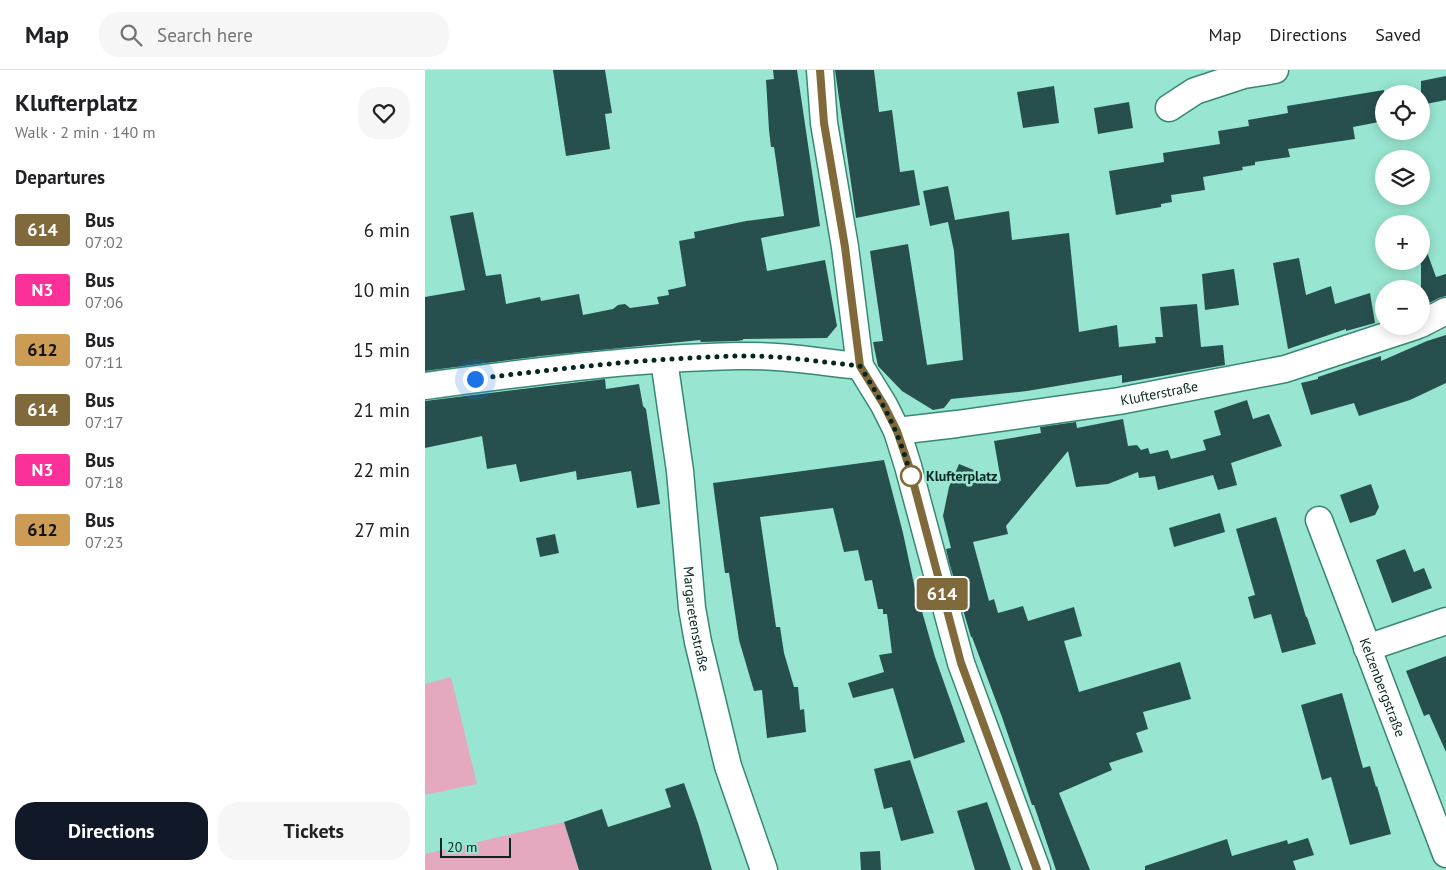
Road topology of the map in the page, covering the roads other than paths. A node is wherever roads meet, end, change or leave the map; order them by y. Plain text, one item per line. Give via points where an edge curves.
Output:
1 (820, 70) edge
2 (1275, 70) edge
3 (1169, 108) dead end
4 (1446, 311) edge
5 (1430, 319) edge
6 (1389, 335) edge
7 (664, 360) junction
8 (860, 366) junction
9 (425, 386) edge
10 (897, 431) junction
11 (1319, 520) dead end
12 (1446, 621) edge
13 (1367, 648) junction
14 (1446, 854) edge
15 (764, 870) edge
16 (1037, 870) edge

1 - 8 street via 824,123 845,247
2 - 3 street via 1244,75 1195,91
4 - 5 street
6 - 10 street, Klufterstraße via 1285,369 1119,401
7 - 8 street via 785,357
7 - 9 street
7 - 15 street, Margaretenstraße via 680,471 698,642 728,766
8 - 10 street
10 - 16 street via 961,663
11 - 13 street, Kelzenbergstraße
12 - 13 street
13 - 14 street, Kelzenbergstraße

